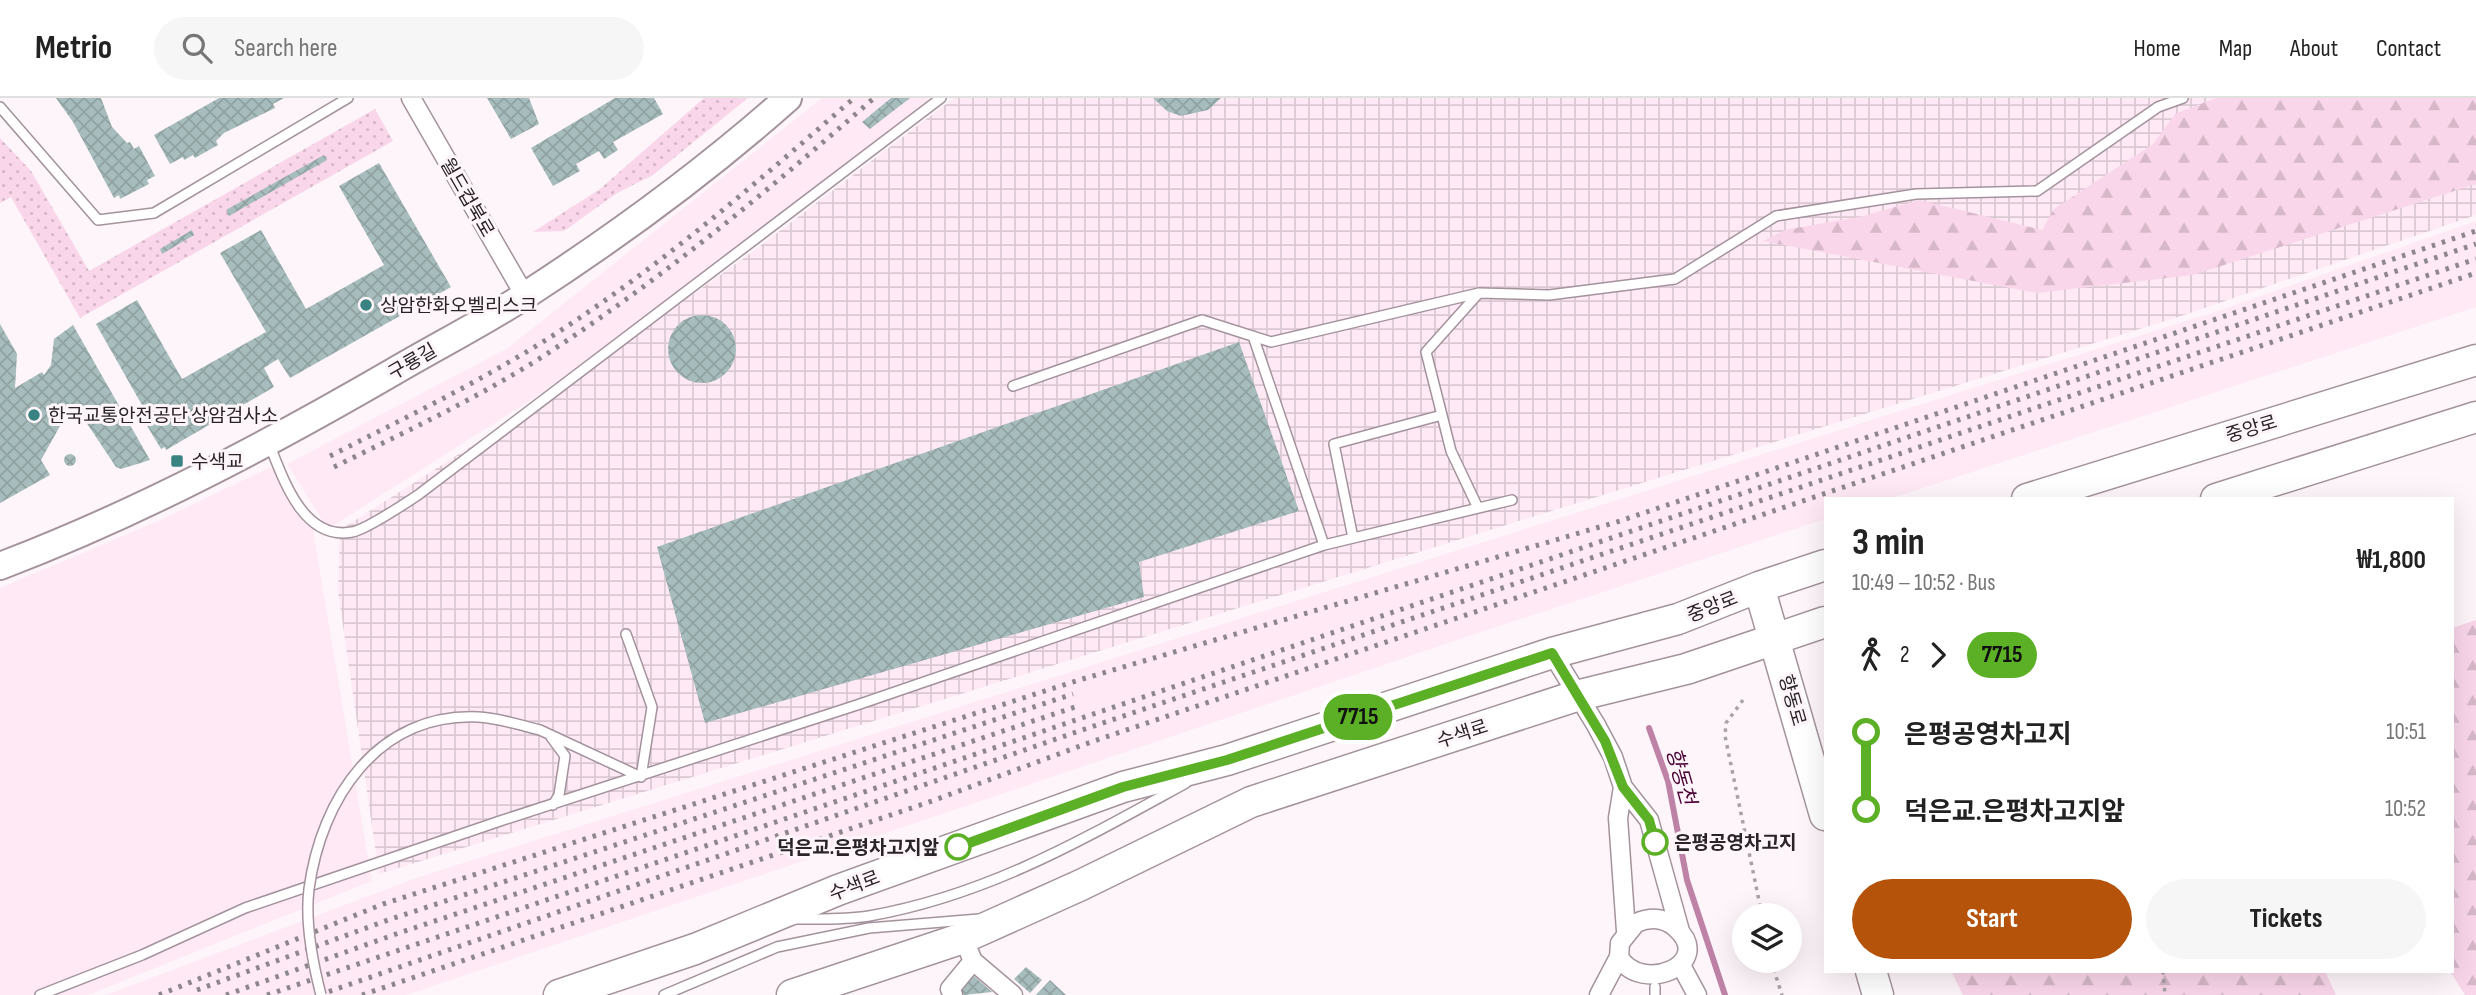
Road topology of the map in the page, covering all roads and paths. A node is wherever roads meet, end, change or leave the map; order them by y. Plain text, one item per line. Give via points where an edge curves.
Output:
1 (348, 98) edge
2 (411, 98) edge
3 (788, 98) edge
4 (941, 98) edge
5 (2183, 98) edge
6 (2156, 103) edge
7 (0, 107) edge
8 (1479, 293) junction
9 (525, 296) junction
10 (1253, 336) junction
11 (2476, 360) edge
12 (1013, 386) dead end
13 (1442, 415) junction
14 (2476, 417) edge
15 (269, 444) junction
16 (2033, 497) edge
17 (2222, 497) edge
18 (1512, 500) dead end
19 (1478, 508) junction
20 (1353, 538) junction
21 (1324, 545) junction
22 (1824, 565) edge
23 (0, 566) edge
24 (1759, 587) junction
25 (1824, 622) edge
26 (626, 634) dead end
27 (1776, 638) junction
28 (1552, 653) junction
29 (1576, 696) junction
30 (1743, 700) dead end
31 (550, 735) junction
32 (1227, 760) junction
33 (641, 777) junction
34 (1623, 787) junction
35 (553, 805) junction
36 (1824, 811) edge
37 (1760, 903) edge
38 (1012, 916) junction
39 (764, 921) junction
40 (1626, 930) junction
41 (1680, 931) junction
42 (968, 949) junction
43 (1619, 957) junction
44 (1684, 969) junction
45 (1775, 973) edge
46 (1872, 973) edge
47 (1881, 973) edge
48 (2163, 973) edge
49 (1648, 991) edge
50 (40, 995) edge
51 (321, 995) edge
52 (559, 995) edge
53 (664, 995) edge
54 (792, 995) edge
55 (953, 995) edge
56 (1013, 995) edge
57 (1599, 995) edge
58 (1697, 995) edge
59 (1782, 995) edge
60 (1878, 995) edge
61 (2165, 995) edge

1 - 7 lane via 154,213 98,220
2 - 9 street, 월드컵북로
3 - 9 main road, 구룡길 via 747,135
4 - 15 lane via 418,495 353,533 324,531 304,515
5 - 6 lane
6 - 8 lane via 2037,191 1916,194 1776,216 1675,279 1549,295
8 - 10 lane via 1270,342
8 - 13 lane via 1426,352
9 - 15 main road, 구룡길
10 - 12 lane via 1202,320
10 - 21 lane
11 - 16 main road, 중앙로
13 - 19 lane via 1451,451
13 - 20 lane via 1334,444
14 - 17 main road
15 - 23 main road, 구룡길
18 - 19 lane
19 - 20 lane
20 - 21 lane
21 - 33 lane
22 - 24 main road, 중앙로
24 - 27 main road, 향동로
24 - 28 main road, 중앙로 via 1678,619
25 - 27 main road
26 - 33 lane via 652,707
27 - 29 main road via 1686,669
27 - 36 main road, 향동로
28 - 29 street
28 - 32 main road, 수색로
29 - 34 street via 1613,757
29 - 38 main road, 수색로 via 1251,802
30 - 37 path via 1726,723 1725,736
31 - 33 lane
31 - 35 lane via 565,756
31 - 51 lane, bridge via 478,717 454,718 416,727 378,747 348,780 324,824 309,891
32 - 39 main road, 수색로 via 1123,787
32 - 39 lane via 1053,857 984,886 868,916
33 - 35 lane
34 - 40 street via 1618,818
34 - 41 street via 1649,820
35 - 50 lane via 245,908
38 - 42 main road, 수색로
38 - 53 lane via 869,928 777,947
39 - 52 main road, 수색로
40 - 41 street via 1659,919
40 - 43 street
41 - 44 street via 1686,943
42 - 54 main road, 수색로
42 - 55 street, 수색로 via 950,989
42 - 56 street
43 - 49 street via 1623,970
43 - 57 street
44 - 49 street via 1666,985
44 - 58 street
45 - 59 path
46 - 60 main road
47 - 60 main road
48 - 61 path

